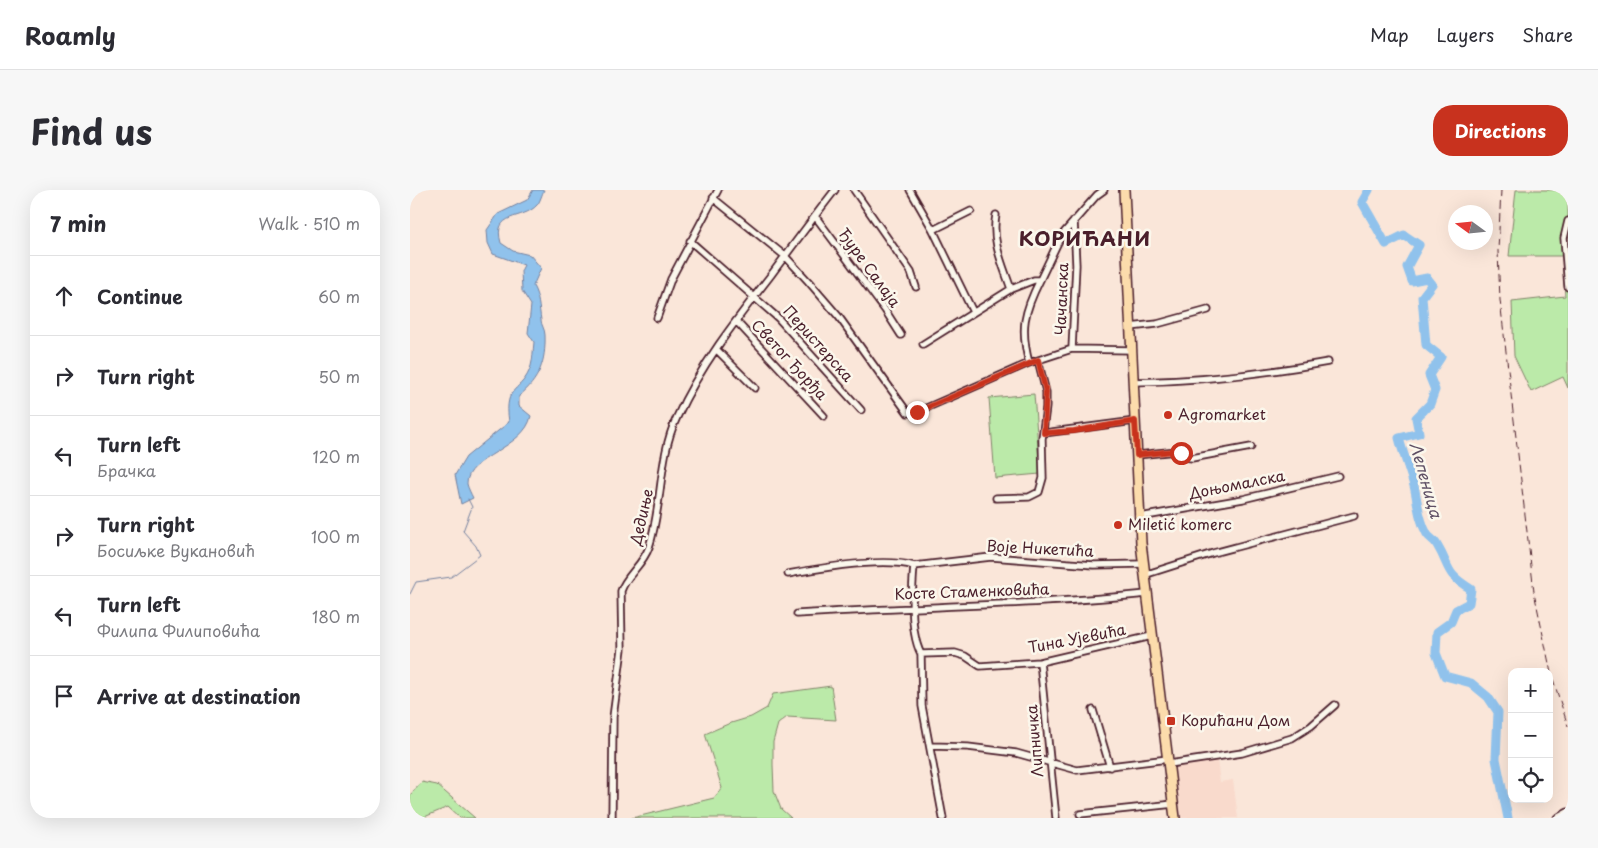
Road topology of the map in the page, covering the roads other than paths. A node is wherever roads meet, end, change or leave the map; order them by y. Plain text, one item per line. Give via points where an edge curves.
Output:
1 (718, 190) edge
2 (834, 190) edge
3 (854, 190) edge
4 (910, 190) edge
5 (1104, 190) edge
6 (1124, 190) edge
7 (713, 198) junction
8 (971, 211) dead end
9 (996, 215) dead end
10 (815, 216) junction
11 (1074, 220) junction
12 (1568, 221) edge
13 (933, 230) junction
14 (690, 241) junction
15 (784, 256) junction
16 (1040, 280) junction
17 (916, 287) dead end
18 (1568, 287) edge
19 (1011, 289) junction
20 (754, 296) junction
21 (1208, 310) dead end
22 (973, 312) junction
23 (657, 318) dead end
24 (736, 321) junction
25 (1130, 327) junction
26 (901, 335) dead end
27 (923, 344) dead end
28 (716, 349) junction
29 (1072, 349) junction
30 (1132, 350) junction
31 (1038, 360) junction
32 (1328, 362) dead end
33 (1028, 364) junction
34 (1133, 382) junction
35 (756, 388) dead end
36 (861, 410) dead end
37 (824, 416) dead end
38 (1135, 421) junction
39 (1044, 433) junction
40 (1251, 447) dead end
41 (1137, 455) junction
42 (1338, 476) dead end
43 (996, 498) dead end
44 (1354, 516) dead end
45 (1140, 517) junction
46 (1143, 564) junction
47 (914, 566) junction
48 (788, 574) dead end
49 (1144, 575) junction
50 (1147, 594) junction
51 (914, 606) junction
52 (797, 614) dead end
53 (1152, 636) junction
54 (921, 654) junction
55 (1040, 662) junction
56 (1335, 706) dead end
57 (1093, 710) dead end
58 (931, 746) junction
59 (1169, 762) junction
60 (1051, 764) junction
61 (1110, 767) junction
62 (1174, 804) junction
63 (1568, 812) edge
64 (1080, 814) dead end
65 (612, 818) edge
66 (943, 818) edge
67 (1056, 818) edge
68 (1175, 818) edge
69 (1556, 818) edge

1 - 7 street
2 - 10 street, Дедиње
3 - 17 street via 911,272
4 - 13 street
5 - 11 street
6 - 25 main road
7 - 14 street
7 - 15 street
8 - 13 street
9 - 19 street via 995,239
10 - 15 street, Дедиње
10 - 26 street, Ђуре Салаја
11 - 16 street via 1061,236
11 - 29 street, Чачанска via 1076,265
12 - 18 street via 1564,238
13 - 22 street
14 - 20 street
14 - 23 street via 670,279
15 - 20 street, Дедиње
15 - 33 street via 839,317 905,410 912,414
16 - 19 street
16 - 33 street via 1022,326
19 - 22 street
20 - 24 street, Дедиње
20 - 36 street, Перистерска
21 - 25 street via 1157,324
22 - 27 street
24 - 28 street, Дедиње
24 - 37 street, Светог Ђорђа
25 - 30 main road
28 - 35 street
28 - 65 street, Дедиње via 676,418 664,462 659,508 650,545 641,565 621,591 622,649 613,718
29 - 30 street
29 - 31 street
30 - 34 main road
31 - 33 street
31 - 39 street via 1046,392
32 - 34 street via 1236,376
34 - 38 main road
38 - 39 street
38 - 41 main road
39 - 43 street via 1043,478 1039,492 1029,497
40 - 41 street via 1192,458 1176,451
41 - 45 main road
42 - 45 street, Доњомалска via 1242,499
44 - 49 street via 1213,553
45 - 46 main road
46 - 47 street, Воје Никетића via 1094,564 991,556
46 - 49 main road
47 - 48 street, Воје Никетића via 894,563
47 - 51 street
49 - 50 main road
50 - 51 street, Косте Стаменковића via 1052,602
50 - 53 main road
51 - 52 street, Косте Стаменковића
51 - 54 street via 916,640
53 - 55 street, Тина Ујевића
53 - 59 main road
54 - 55 street, Тина Ујевића via 955,653 980,666
54 - 58 street via 922,706
55 - 60 street, Липничка
56 - 59 street via 1292,738 1242,753
57 - 61 street
58 - 60 street via 1016,753
58 - 66 street
59 - 61 street
59 - 62 main road
60 - 61 street via 1077,770
60 - 67 street, Липничка
62 - 64 street
62 - 68 main road
63 - 69 street

